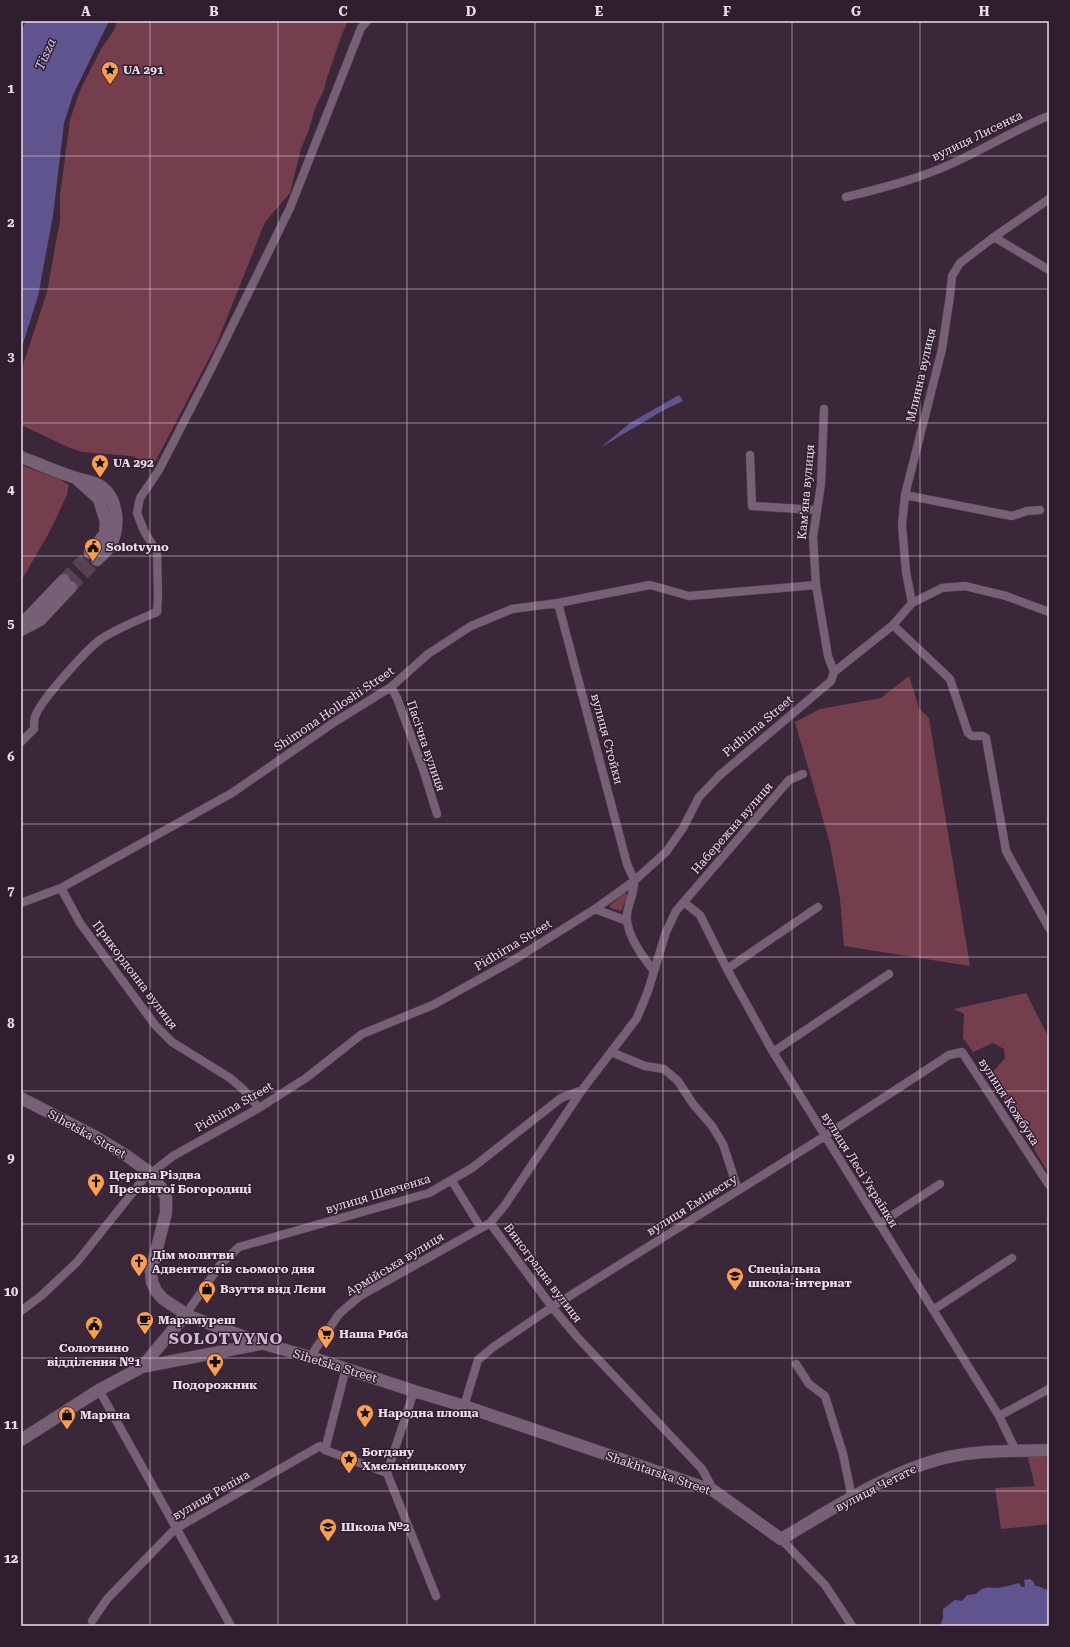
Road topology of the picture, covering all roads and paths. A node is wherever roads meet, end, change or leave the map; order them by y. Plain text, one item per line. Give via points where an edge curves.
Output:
1 (366, 21) edge
2 (1049, 118) edge
3 (846, 197) dead end
4 (1049, 199) edge
5 (994, 237) junction
6 (1049, 270) edge
7 (824, 409) dead end
8 (750, 455) dead end
9 (21, 457) edge
10 (905, 495) junction
11 (816, 510) junction
12 (1040, 510) dead end
13 (93, 557) tunnel mouth
14 (816, 585) junction
15 (558, 603) junction
16 (912, 603) junction
17 (1049, 612) edge
18 (893, 625) junction
19 (21, 626) edge
20 (21, 630) edge
21 (834, 672) junction
22 (391, 687) junction
23 (21, 742) edge
24 (803, 774) dead end
25 (437, 814) dead end
26 (634, 881) junction
27 (61, 888) junction
28 (21, 903) edge
29 (685, 903) junction
30 (818, 907) dead end
31 (595, 909) junction
32 (627, 921) junction
33 (1049, 928) edge
34 (727, 969) junction
35 (654, 971) junction
36 (889, 974) dead end
37 (611, 1052) junction
38 (773, 1052) junction
39 (962, 1052) joint
40 (582, 1090) junction
41 (21, 1098) edge
42 (259, 1108) junction
43 (825, 1136) junction
44 (150, 1173) junction
45 (452, 1181) junction
46 (940, 1184) dead end
47 (1049, 1185) edge
48 (738, 1190) junction
49 (490, 1223) junction
50 (879, 1224) junction
51 (481, 1228) junction
52 (1012, 1258) dead end
53 (552, 1307) junction
54 (933, 1310) junction
55 (21, 1311) edge
56 (186, 1314) junction
57 (261, 1344) junction
58 (310, 1357) junction
59 (796, 1364) dead end
60 (142, 1367) junction
61 (346, 1368) junction
62 (1049, 1389) edge
63 (99, 1390) junction
64 (414, 1392) junction
65 (464, 1406) junction
66 (998, 1416) junction
67 (21, 1440) edge
68 (325, 1450) junction
69 (1049, 1450) edge
70 (1016, 1451) junction
71 (387, 1473) junction
72 (714, 1492) junction
73 (852, 1498) junction
74 (175, 1529) junction
75 (781, 1539) junction
76 (436, 1596) dead end
77 (92, 1621) dead end
78 (231, 1626) edge
79 (852, 1626) edge

1 - 23 street via 290,208 159,470 140,498 137,513 157,552 156,612 100,640 78,660 42,704 35,716 34,729
2 - 3 street, вулиця Лисенка via 1025,126 953,164 894,185
4 - 5 street, Млинна вулиця
5 - 6 street
5 - 10 street, Млинна вулиця via 960,263 952,276 942,349
7 - 11 street, Камʼяна вулиця via 821,484
8 - 11 street via 752,506
9 - 13 street via 75,478 99,499 106,522 105,534
10 - 12 street via 1012,516
10 - 16 street, Млинна вулиця via 902,525 906,572
11 - 14 street, Камʼяна вулиця via 813,536
14 - 15 street, Shimona Holloshi Street via 689,596 650,585
14 - 21 street, Камʼяна вулиця via 828,656
15 - 22 street, Shimona Holloshi Street via 512,608 470,626 428,654
15 - 26 street, вулиця Стойки via 627,864
16 - 17 street via 942,588 965,586 1006,596
16 - 18 street, Pidhirna Street
18 - 21 street, Pidhirna Street
18 - 33 street via 950,679 968,733 986,738 1006,851
19 - 20 street via 68,584 40,620
21 - 26 street, Pidhirna Street via 830,681 720,774 699,797 683,828 666,852
22 - 25 street, Пасічна вулиця
22 - 27 street, Shimona Holloshi Street via 333,723 232,793
24 - 29 street, Набережна вулиця via 789,780
26 - 31 street, Pidhirna Street
26 - 32 street
27 - 28 street, Shimona Holloshi Street
27 - 42 street, Прикордонна вулиця via 80,923 155,1025 172,1042 230,1078
29 - 34 street, вулиця Лесі Українки via 700,915
29 - 35 street, Виноградна вулиця via 676,911 666,932
30 - 34 street
31 - 32 street
31 - 42 street, Pidhirna Street via 512,961 433,1005 362,1034 306,1078
32 - 35 street via 632,936
34 - 38 street, вулиця Лесі Українки
35 - 37 street, Виноградна вулиця via 637,1018
36 - 38 street
37 - 40 street, Виноградна вулиця
37 - 48 street via 645,1066 664,1069 678,1081 723,1144
38 - 43 street, вулиця Лесі Українки
39 - 43 street, вулиця Емінеску via 949,1055
39 - 47 street, вулиця Кожбука
40 - 45 street, вулиця Шевченка via 561,1098
40 - 49 street, Виноградна вулиця via 505,1205
41 - 44 street, Sihetska Street via 96,1137
42 - 44 street, Pidhirna Street via 173,1156
43 - 48 street, вулиця Емінеску
43 - 50 street, вулиця Лесі Українки
44 - 55 street, Pidhirna Street via 78,1262
44 - 56 street, Sihetska Street via 166,1198 166,1213 151,1271 152,1282 163,1299
45 - 51 street
45 - 56 street, вулиця Шевченка via 429,1193 239,1248 220,1265
46 - 50 street
48 - 53 street, вулиця Емінеску
49 - 51 street, Армійська вулиця
49 - 53 street, Виноградна вулиця
50 - 54 street, вулиця Лесі Українки
51 - 58 street, Армійська вулиця via 360,1296 339,1314
52 - 54 street
53 - 65 street, вулиця Емінеску via 478,1360
53 - 72 street, Виноградна вулиця via 702,1469
54 - 66 street, вулиця Лесі Українки
56 - 57 street, Sihetska Street
56 - 60 street
57 - 58 street, Sihetska Street
57 - 60 street
58 - 61 street, Sihetska Street
59 - 73 street via 808,1384 825,1396 843,1454
60 - 63 street
61 - 64 street, Sihetska Street
61 - 68 street
62 - 66 street
63 - 67 street
63 - 74 street
64 - 65 street, Sihetska Street
64 - 71 street
65 - 72 street, Shakhtarska Street
66 - 70 street, вулиця Лесі Українки
68 - 71 street
68 - 74 street, вулиця Репіна via 320,1446
69 - 70 street, вулиця Четатє
70 - 73 street, вулиця Четатє via 993,1450 941,1459 906,1470
71 - 76 street
72 - 75 street, Shakhtarska Street
73 - 75 street, вулиця Четатє
74 - 77 street, вулиця Репіна via 107,1599
74 - 78 street
75 - 79 street, Shakhtarska Street via 825,1585

